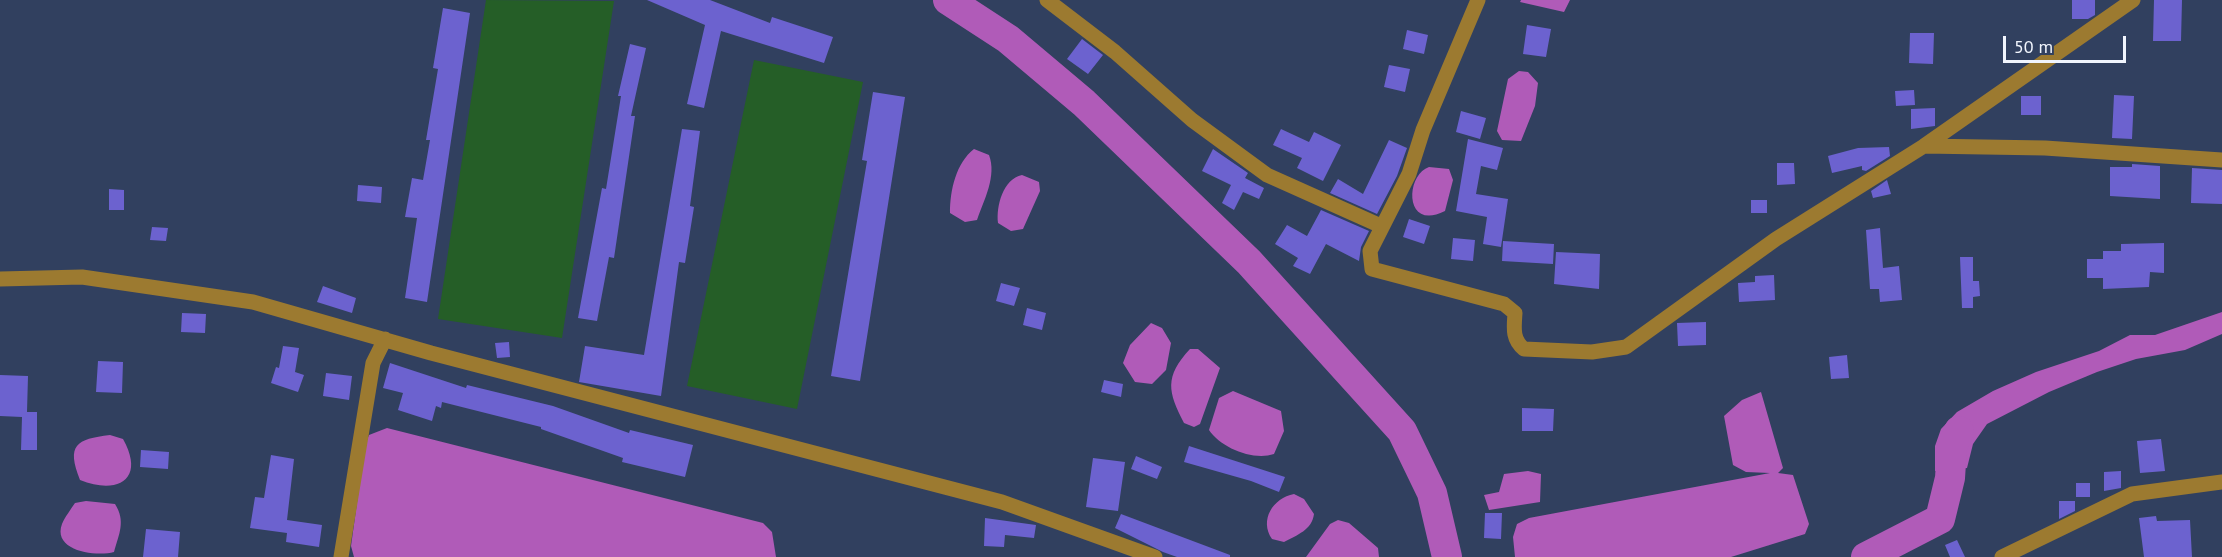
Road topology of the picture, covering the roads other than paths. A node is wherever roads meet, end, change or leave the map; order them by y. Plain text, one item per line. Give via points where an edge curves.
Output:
1 (1047, 0) edge
2 (1478, 0) edge
3 (2133, 0) edge
4 (1924, 146) junction
5 (2222, 160) edge
6 (1381, 226) junction
7 (0, 279) edge
8 (385, 339) junction
9 (2222, 483) edge
10 (341, 557) edge
11 (1155, 557) edge
12 (2002, 557) edge

1 - 6 street via 1115,52 1192,120 1267,175
2 - 6 street via 1423,130 1409,174
3 - 4 street
4 - 5 street via 2045,148
4 - 6 street via 1776,238 1626,347 1614,351 1524,349 1516,343 1515,313 1504,304 1372,270 1370,251
7 - 8 street via 82,277 148,285 253,302
8 - 10 street via 373,363
8 - 11 street via 1002,502
9 - 12 street via 2132,494

